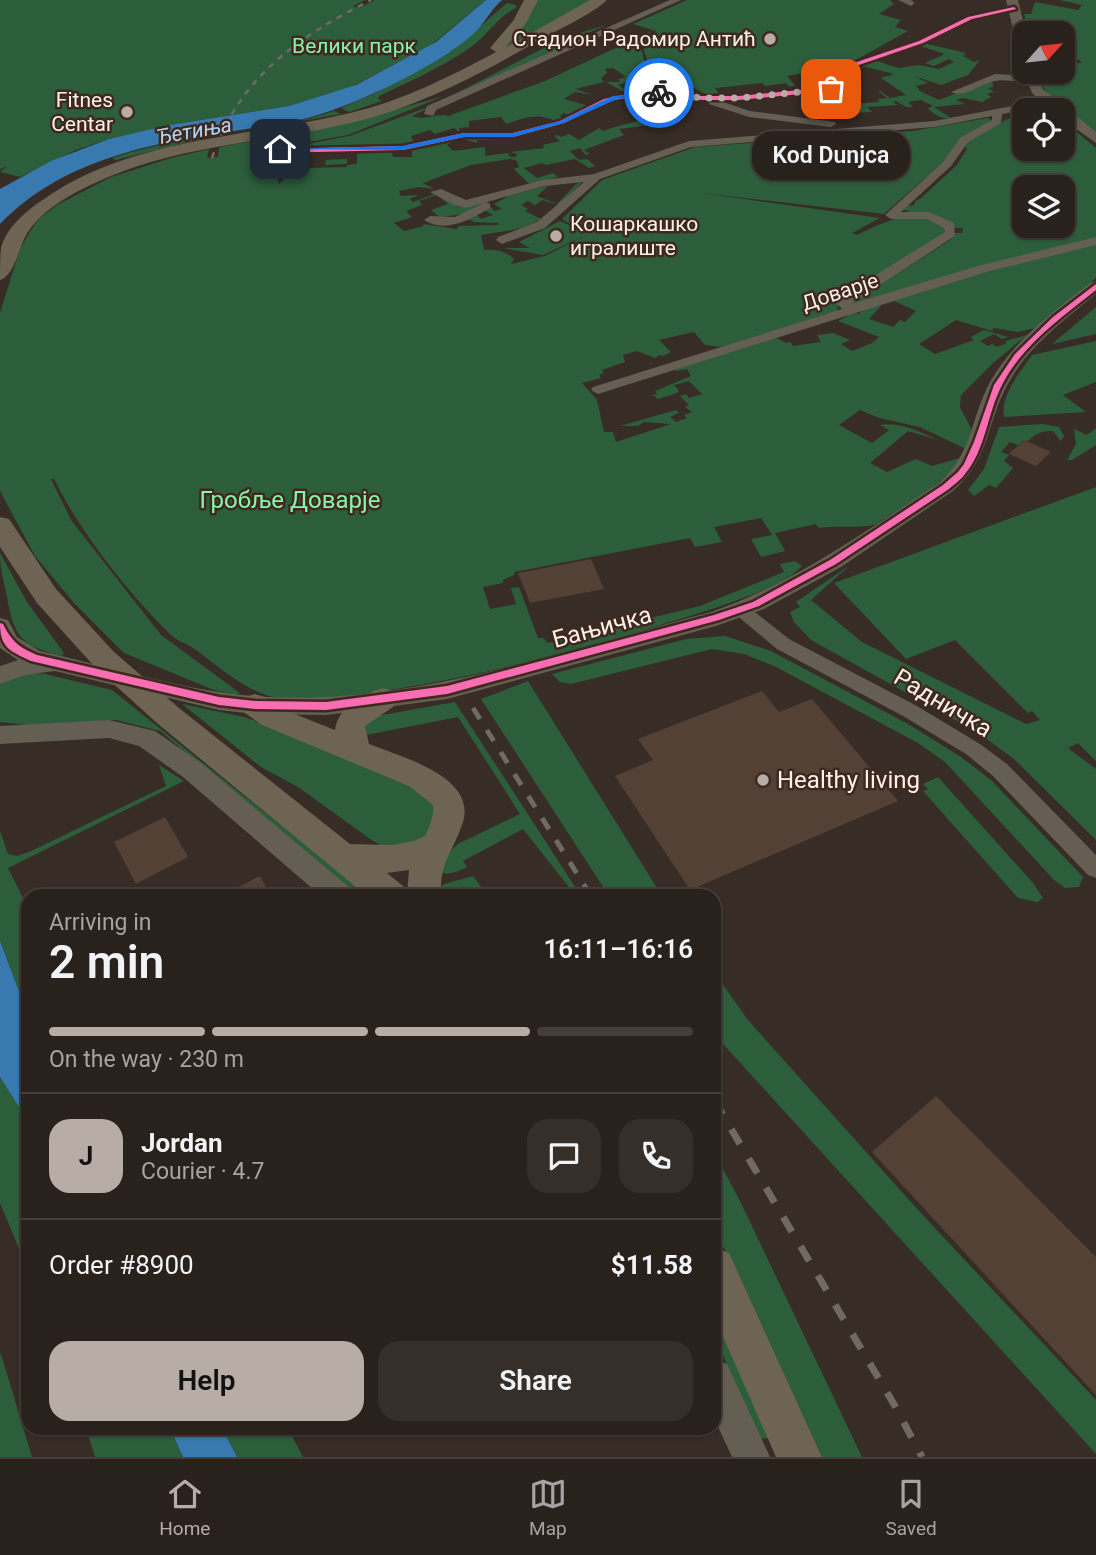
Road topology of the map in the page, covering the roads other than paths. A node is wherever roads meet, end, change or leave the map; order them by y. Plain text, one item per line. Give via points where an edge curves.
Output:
1 (531, 0) edge
2 (600, 0) edge
3 (615, 0) edge
4 (677, 0) edge
5 (1013, 4) edge
6 (477, 66) junction
7 (1012, 76) edge
8 (1035, 84) edge
9 (956, 92) dead end
10 (1043, 96) junction
11 (707, 98) junction
12 (1045, 98) edge
13 (398, 104) junction
14 (996, 113) junction
15 (429, 114) dead end
16 (1075, 122) edge
17 (874, 130) junction
18 (1096, 139) edge
19 (270, 150) dead end
20 (596, 177) junction
21 (436, 192) dead end
22 (505, 194) junction
23 (429, 220) dead end
24 (502, 240) dead end
25 (1096, 241) edge
26 (0, 274) edge
27 (1096, 286) edge
28 (850, 310) junction
29 (598, 390) dead end
30 (0, 525) edge
31 (741, 610) junction
32 (1, 638) edge
33 (56, 664) junction
34 (0, 675) edge
35 (383, 699) junction
36 (255, 705) junction
37 (0, 735) edge
38 (358, 751) junction
39 (439, 844) junction
40 (343, 857) junction
41 (1096, 869) edge
42 (332, 889) edge
43 (382, 889) edge
44 (425, 889) edge
45 (721, 1284) edge
46 (721, 1392) edge
47 (751, 1457) edge
48 (799, 1457) edge

1 - 6 main road via 516,29
2 - 6 main road
3 - 13 main road via 486,70
4 - 15 street via 432,108
5 - 11 street via 844,68 853,81 841,88
6 - 13 main road
7 - 9 street via 995,77
8 - 10 street
10 - 12 street
10 - 14 street
11 - 17 street via 741,112
11 - 19 street via 669,93 620,96 562,122 513,135 464,135 402,148
13 - 26 main road via 329,124 173,153 100,175 33,215 9,249
14 - 17 street
14 - 28 street via 996,121 964,140 947,164 891,215 935,218 950,226 951,233 847,299 844,304
16 - 18 street
17 - 20 street via 699,141
20 - 22 street via 550,182
20 - 24 street via 541,225
21 - 22 street via 463,204
22 - 23 street via 464,218
25 - 28 street, Доварје
27 - 31 street, Бањичка via 1017,356 999,385 970,463 961,474 833,562
28 - 29 street, Доварје
30 - 40 main road via 23,564 106,661
31 - 35 street, Бањичка via 474,684
31 - 41 street, Радничка via 783,644 973,749 1000,770
32 - 33 street, Бањичка via 16,650
33 - 34 street, Бањичка
33 - 36 street, Бањичка
35 - 36 street, Бањичка via 326,706
35 - 38 main road via 358,714 348,728 348,737
36 - 38 main road via 272,717
37 - 42 street via 109,729 146,738 192,770
38 - 39 main road via 421,777 440,791 450,813
39 - 40 main road via 398,860
39 - 44 main road via 428,860
40 - 43 main road
45 - 48 main road
46 - 47 street

